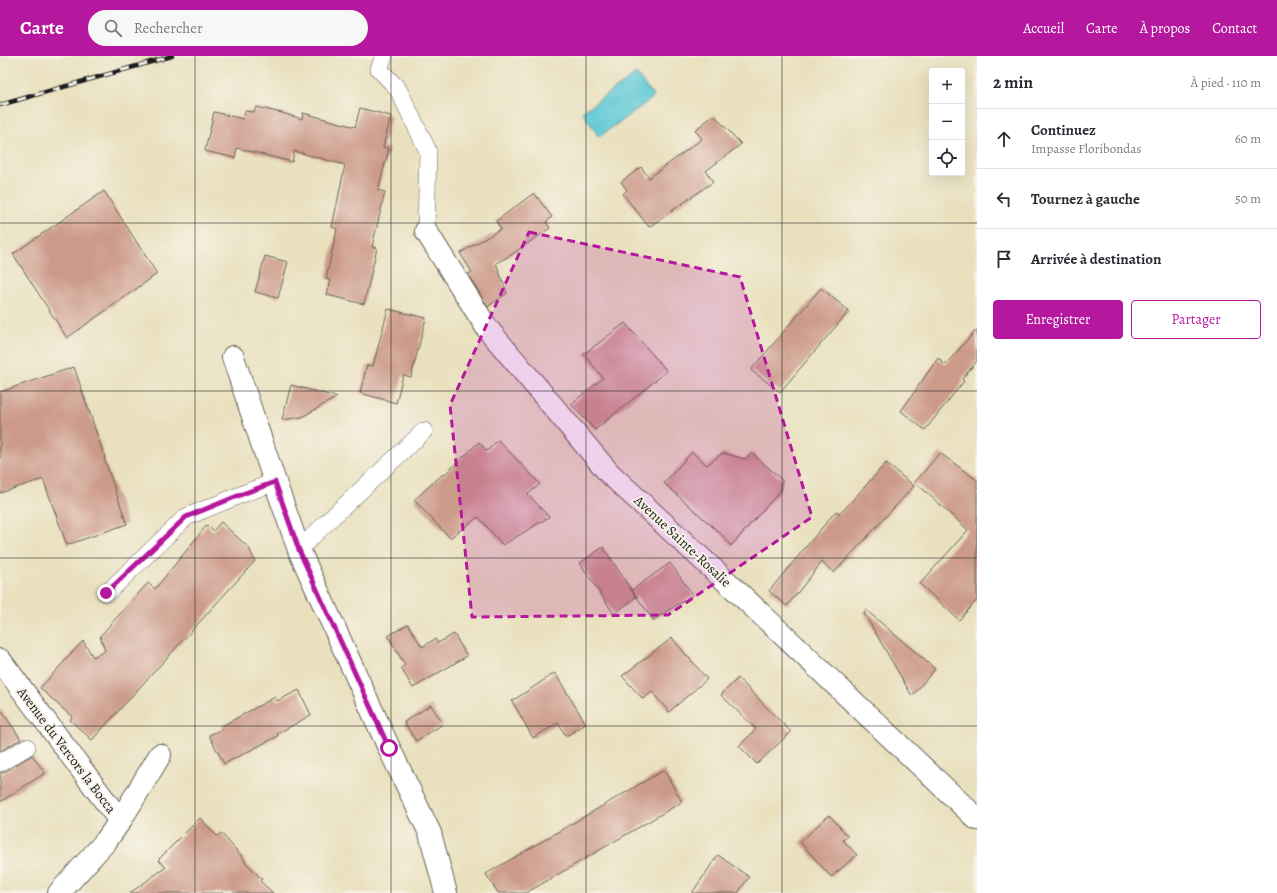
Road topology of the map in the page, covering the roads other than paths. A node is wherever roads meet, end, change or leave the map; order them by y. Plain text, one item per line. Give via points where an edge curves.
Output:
1 (384, 56) edge
2 (426, 231) joint
3 (233, 357) dead end
4 (424, 431) dead end
5 (275, 482) junction
6 (299, 550) junction
7 (106, 593) dead end
8 (0, 660) edge
9 (27, 747) dead end
10 (160, 755) dead end
11 (0, 763) edge
12 (977, 819) edge
13 (120, 821) junction
14 (59, 893) edge
15 (446, 893) edge

1 - 2 lane via 379,68 398,89 428,150
2 - 12 street, Avenue Sainte-Rosalie via 487,328 609,473
3 - 5 street
4 - 6 lane
5 - 6 street
5 - 7 lane via 186,517
6 - 15 street via 430,833
8 - 13 street, Avenue du Vercors la Bocca
9 - 11 lane
10 - 13 street
13 - 14 street via 106,841

